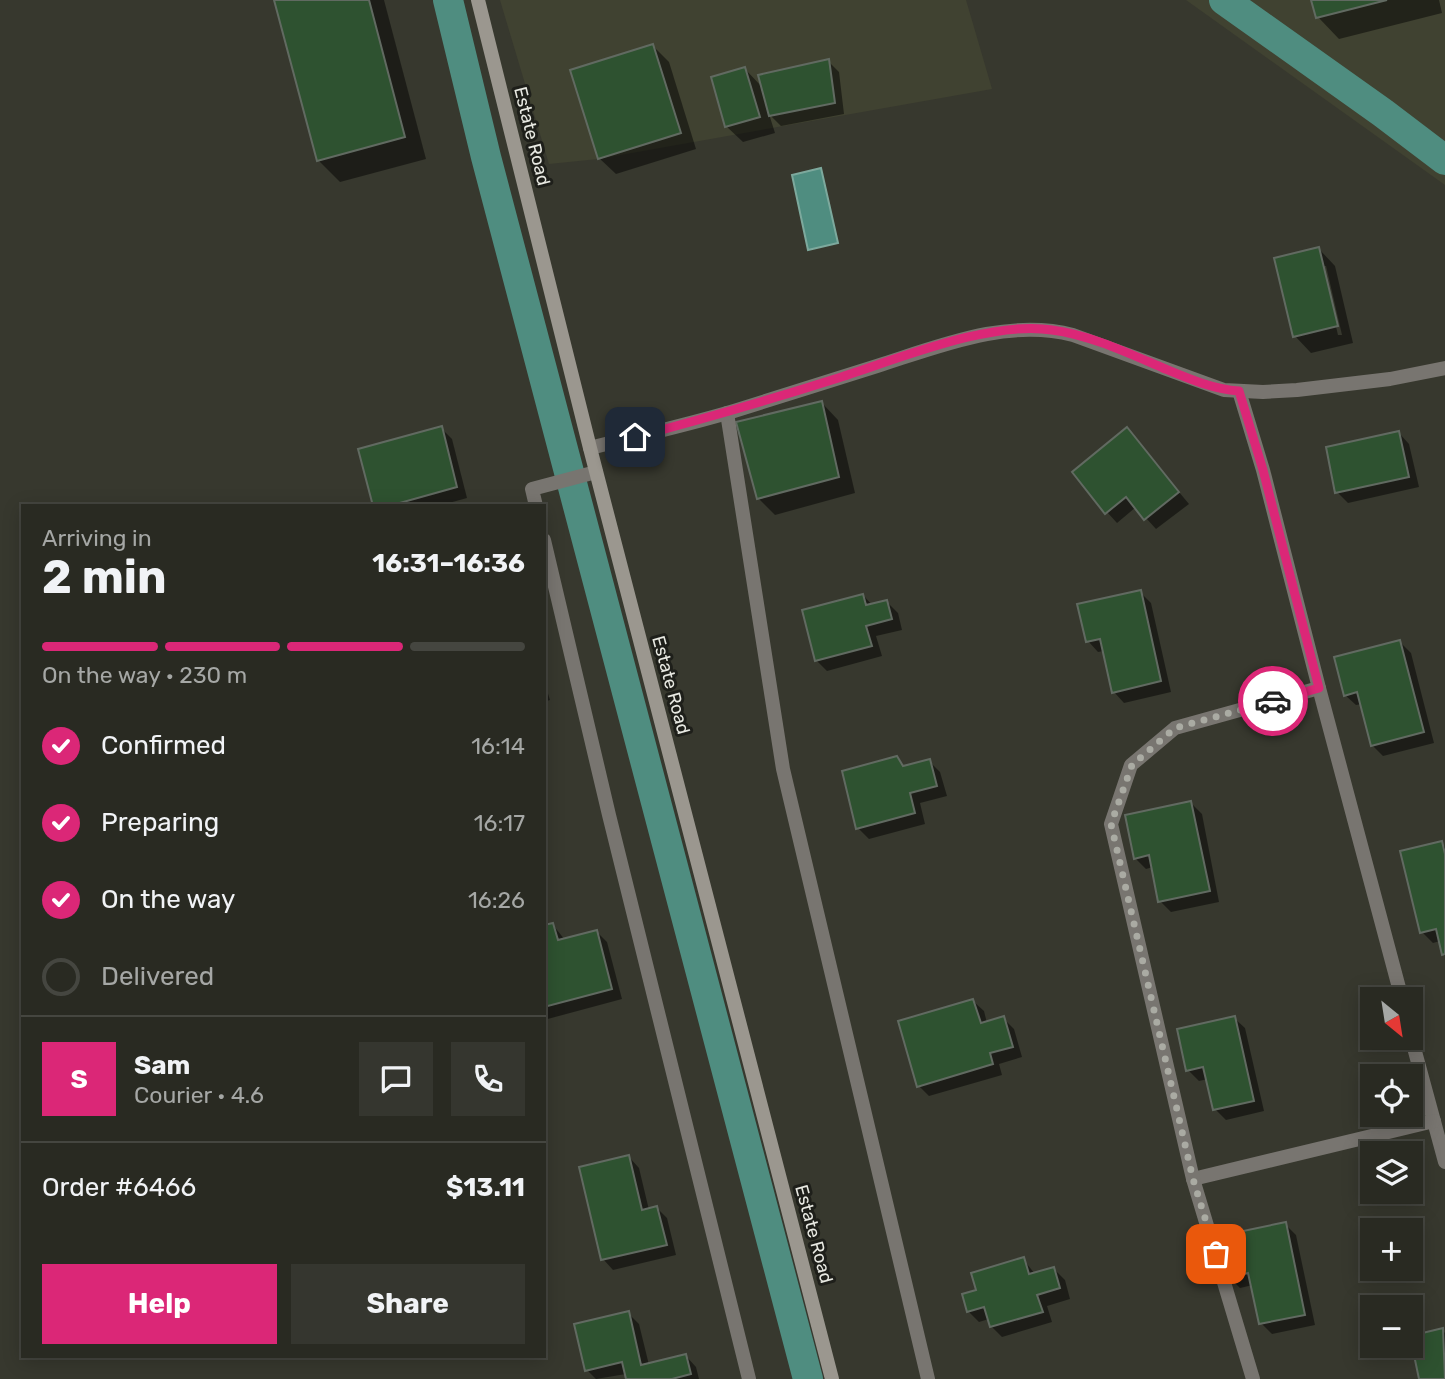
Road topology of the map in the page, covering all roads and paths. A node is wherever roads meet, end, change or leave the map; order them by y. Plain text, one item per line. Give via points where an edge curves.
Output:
1 (478, 0) edge
2 (1445, 368) edge
3 (1239, 391) junction
4 (727, 413) junction
5 (590, 448) junction
6 (596, 472) junction
7 (536, 504) edge
8 (546, 548) edge
9 (1319, 688) junction
10 (1399, 987) edge
11 (1415, 1050) edge
12 (1434, 1122) junction
13 (1445, 1163) edge
14 (1193, 1179) junction
15 (749, 1379) edge
16 (832, 1379) edge
17 (928, 1379) edge
18 (1252, 1379) edge

1 - 5 street, Estate Road
2 - 3 lane via 1297,390
3 - 4 lane via 1191,380 1073,335 1030,328 940,346
3 - 9 lane
4 - 5 lane
4 - 17 lane via 783,769
5 - 6 street, Estate Road
6 - 7 lane via 532,489
6 - 16 street, Estate Road
8 - 15 lane
9 - 10 lane
9 - 14 lane via 1175,728 1132,765 1111,824
11 - 12 lane
12 - 13 lane
12 - 14 lane
14 - 18 lane

